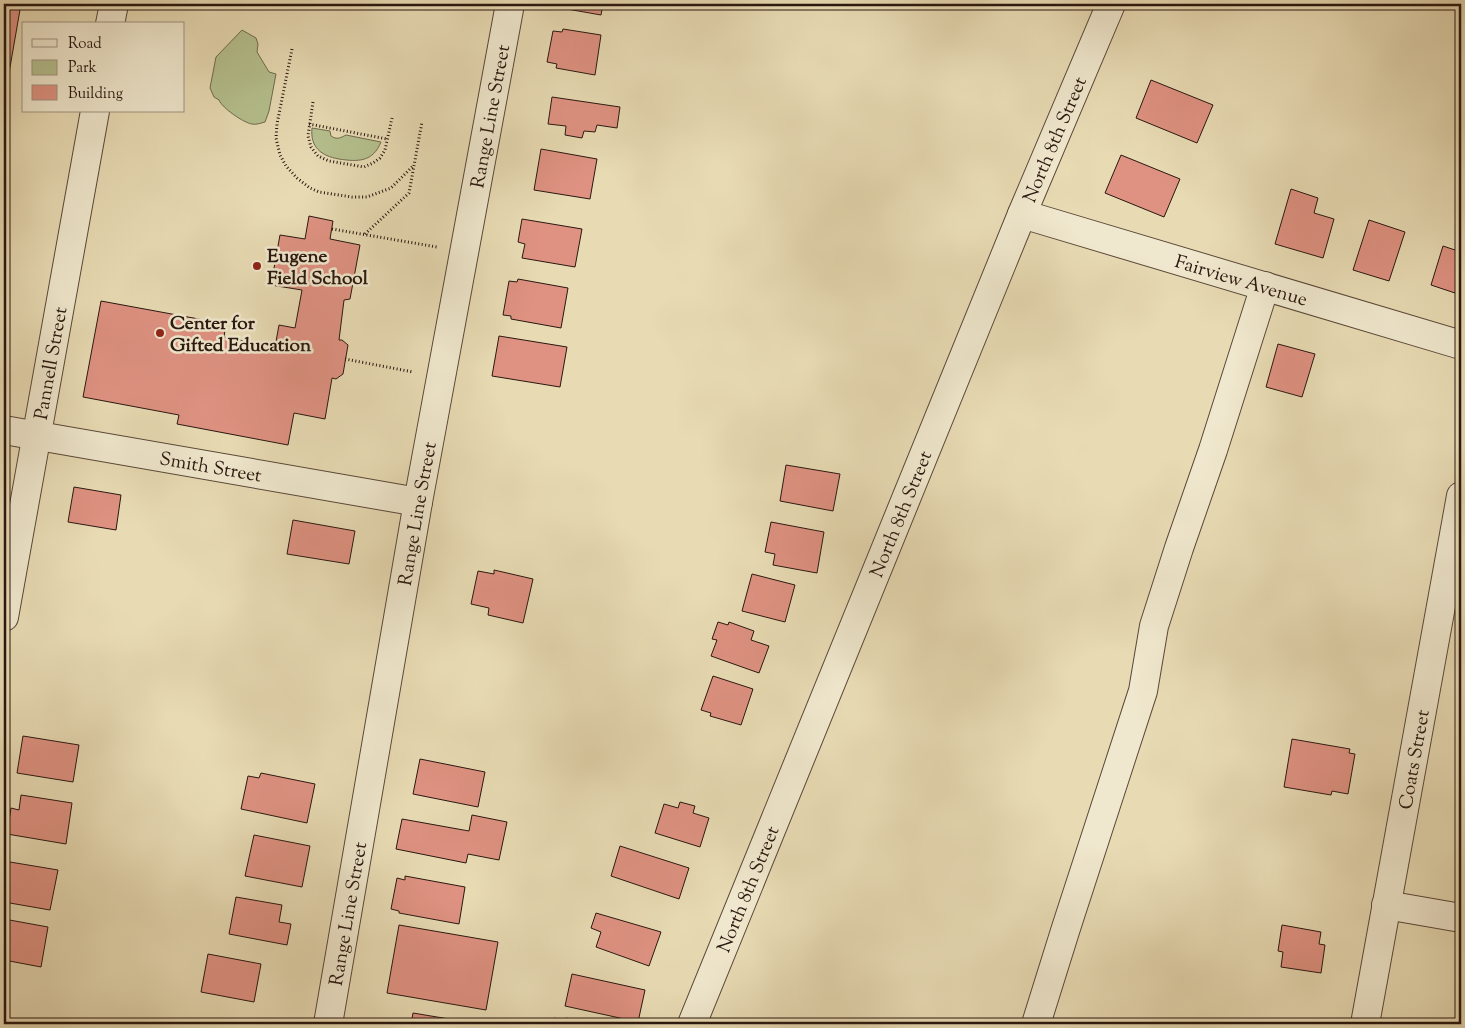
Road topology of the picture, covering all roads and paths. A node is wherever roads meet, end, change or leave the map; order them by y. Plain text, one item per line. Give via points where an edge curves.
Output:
1 (114, 4) edge
2 (510, 4) edge
3 (1111, 4) edge
4 (110, 22) edge
5 (292, 49) dead end
6 (313, 102) dead end
7 (95, 112) edge
8 (392, 118) dead end
9 (422, 122) dead end
10 (310, 124) junction
11 (388, 139) junction
12 (414, 165) junction
13 (1022, 214) junction
14 (332, 228) dead end
15 (365, 234) junction
16 (464, 252) junction
17 (1265, 286) junction
18 (1461, 345) edge
19 (345, 359) dead end
20 (441, 377) junction
21 (4, 430) edge
22 (36, 436) junction
23 (1461, 496) edge
24 (418, 502) junction
25 (4, 617) edge
26 (1386, 905) junction
27 (1461, 918) edge
28 (328, 1024) edge
29 (692, 1024) edge
30 (1036, 1024) edge
31 (1365, 1024) edge

1 - 4 street
2 - 16 street, Range Line Street
3 - 13 street, North 8th Street
5 - 12 path via 276,138 286,166 297,178 318,192 367,197 391,188
6 - 10 path
7 - 22 street, Pannell Street
8 - 11 path
9 - 12 path
10 - 11 path
10 - 11 path via 308,136 311,147 318,156 329,161 364,167 380,158
12 - 15 path via 409,193
13 - 17 street, Fairview Avenue
13 - 29 street, North 8th Street
14 - 15 path
15 - 16 path
16 - 20 street, Range Line Street
17 - 18 street, Fairview Avenue
17 - 30 street via 1154,626 1143,690
19 - 20 path
20 - 24 street, Range Line Street
21 - 22 street, Smith Street
22 - 24 street, Smith Street
22 - 25 street, Pannell Street
23 - 26 street, Coats Street
24 - 28 street, Range Line Street
26 - 27 street
26 - 31 street, Coats Street

